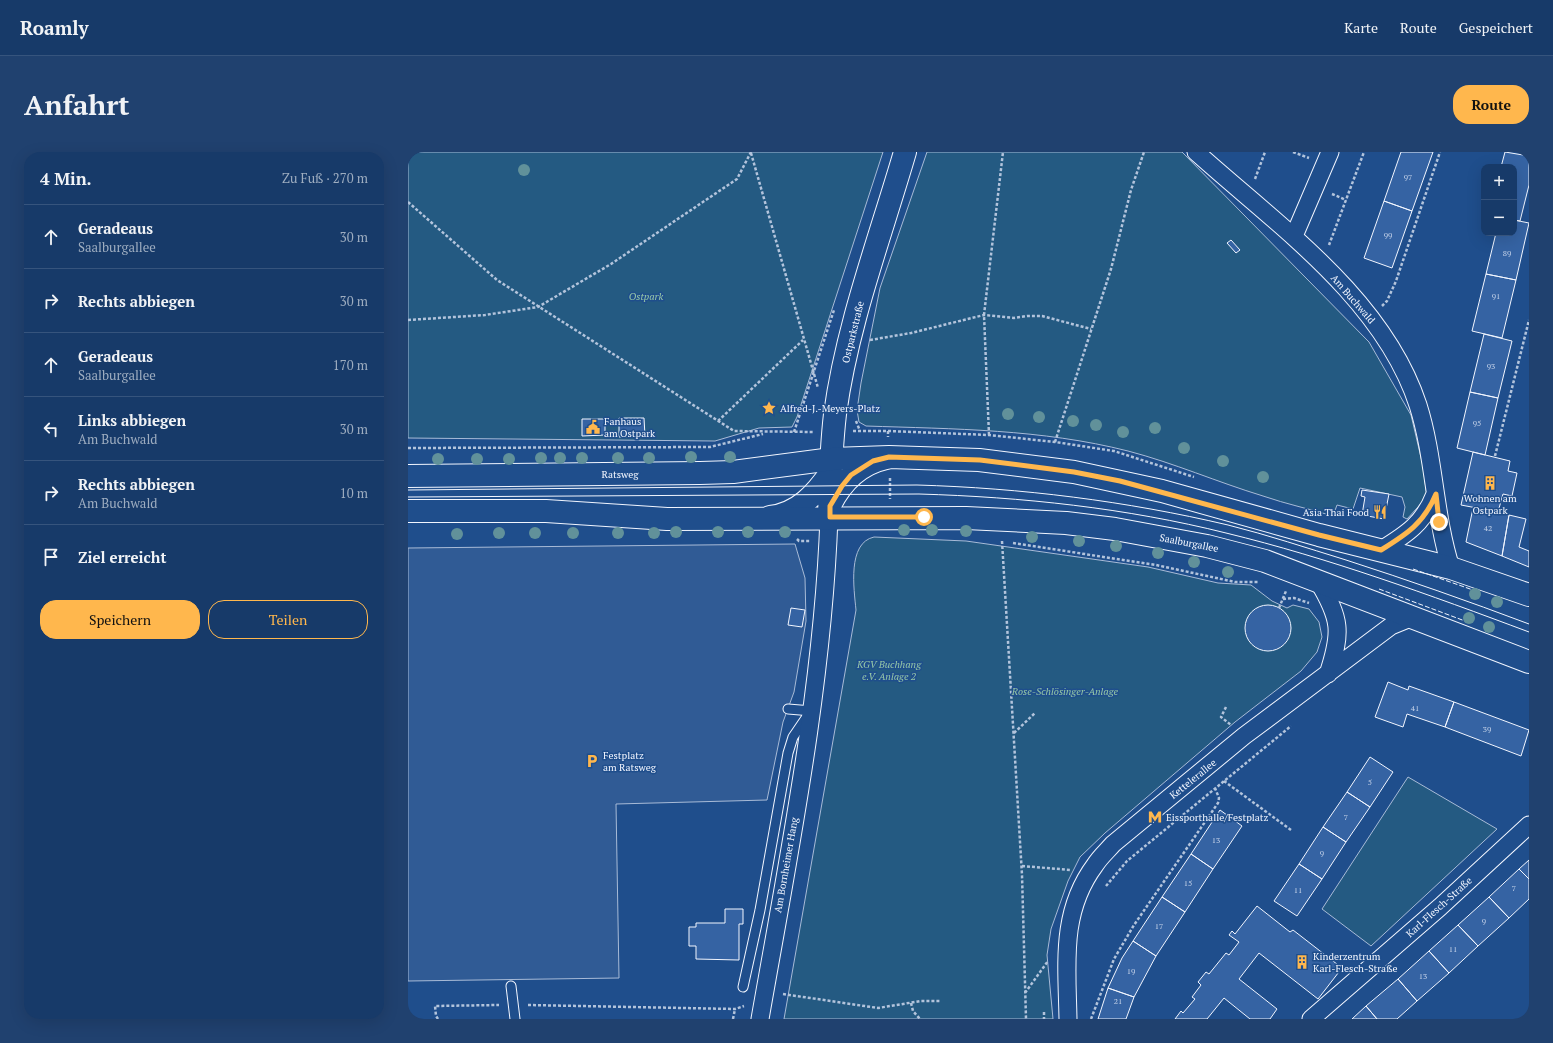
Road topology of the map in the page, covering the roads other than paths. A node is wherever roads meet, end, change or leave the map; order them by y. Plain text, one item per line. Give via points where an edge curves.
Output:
1 (905, 152) edge
2 (1196, 152) edge
3 (1323, 156) edge
4 (1294, 236) junction
5 (889, 465) junction
6 (831, 466) junction
7 (408, 476) edge
8 (1436, 494) junction
9 (408, 511) edge
10 (830, 512) junction
11 (760, 519) junction
12 (1381, 550) junction
13 (1451, 568) junction
14 (1318, 581) junction
15 (1529, 595) edge
16 (1413, 617) junction
17 (1524, 657) edge
18 (1328, 674) junction
19 (788, 709) dead end
20 (812, 711) junction
21 (1529, 825) edge
22 (511, 986) dead end
23 (743, 987) dead end
24 (515, 1019) edge
25 (760, 1019) edge
26 (1068, 1019) edge
27 (1311, 1019) edge

1 - 6 main road, Ostparkstraße via 865,284 846,360 835,414
2 - 4 street, Am Buchwald via 1246,198
3 - 4 street
4 - 8 street, Am Buchwald via 1322,264 1391,345 1406,373 1426,434
5 - 6 main road
5 - 10 main road via 873,461 851,475 836,494
5 - 12 main road via 980,460 1074,472 1120,481
6 - 7 main road, Ratsweg via 700,473
6 - 10 main road, Ostparkstraße
6 - 11 main road via 814,495 796,509 779,516
8 - 12 street via 1420,522
8 - 13 street, Am Buchwald via 1442,535
9 - 11 main road via 546,511 667,519
10 - 11 main road
10 - 14 main road, Saalburgallee via 1066,523 1115,529 1207,546 1265,561
10 - 20 street, Am Bornheimer Hang via 825,605
12 - 13 main road
13 - 15 main road
14 - 16 main road, Saalburgallee
14 - 18 street via 1338,620 1334,654
16 - 17 main road, Saalburgallee
16 - 18 street, Kettelerallee via 1391,626
18 - 26 street, Kettelerallee via 1232,746 1113,844 1094,865 1071,912 1067,936
19 - 20 lane
20 - 23 lane, Am Bornheimer Hang via 793,738 788,753 760,910
20 - 25 street, Am Bornheimer Hang
21 - 27 street, Karl-Flesch-Straße via 1440,907
22 - 24 lane

